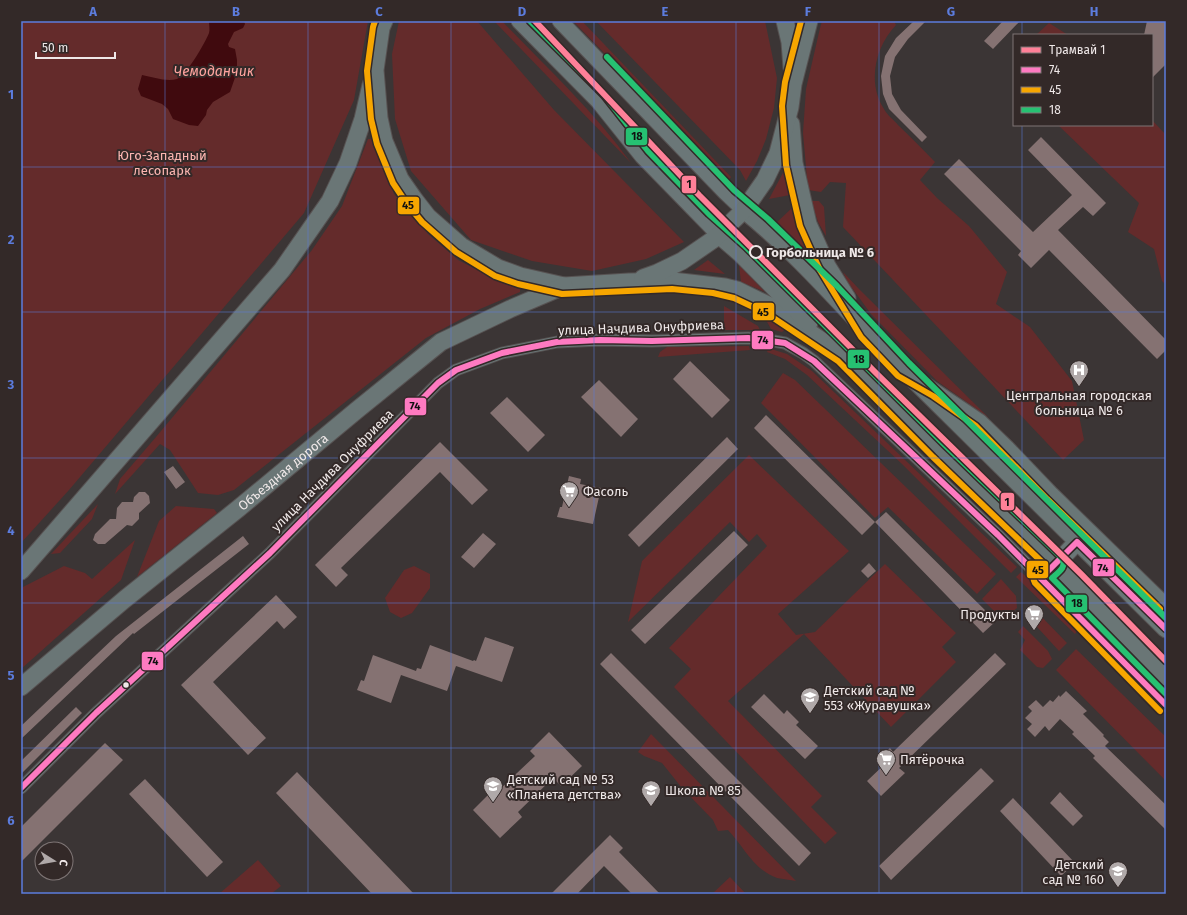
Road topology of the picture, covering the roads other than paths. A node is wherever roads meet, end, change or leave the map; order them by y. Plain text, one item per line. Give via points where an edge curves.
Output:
1 (519, 21) edge
2 (560, 21) edge
3 (785, 21) edge
4 (809, 21) edge
5 (382, 23) edge
6 (375, 70) junction
7 (793, 84) junction
8 (790, 107) junction
9 (744, 210) junction
10 (719, 235) junction
11 (629, 282) junction
12 (564, 286) junction
13 (868, 333) junction
14 (843, 355) junction
15 (903, 369) junction
16 (1077, 542) junction
17 (1056, 564) junction
18 (21, 571) edge
19 (1041, 578) junction
20 (1166, 603) edge
21 (1166, 629) edge
22 (1166, 677) edge
23 (21, 687) edge
24 (1166, 705) edge
25 (21, 788) edge

1 - 10 main road via 598,101 642,156
2 - 9 main road
3 - 7 main road via 790,42
4 - 7 main road
5 - 6 main road
6 - 12 main road via 378,118 384,141 400,179 428,217 461,246 498,268
6 - 18 main road via 363,119 348,163 330,201 309,233 282,270
7 - 8 main road
8 - 9 main road via 778,153 765,180
8 - 13 main road via 794,164 808,224 828,266
9 - 10 main road
9 - 13 main road via 832,292
10 - 11 main road via 682,261
10 - 14 main road
11 - 12 main road
11 - 14 main road via 672,281 737,290 770,306
12 - 23 main road, Объездная дорога via 441,342
13 - 15 main road
14 - 17 main road
15 - 16 main road
15 - 20 street via 981,420
16 - 17 main road
16 - 21 main road
17 - 19 street
17 - 22 main road
19 - 24 street
19 - 25 street, улица Начдива Онуфриева via 814,361 785,343 748,338 600,340 557,342 502,353 456,370 438,383 270,553 96,713

